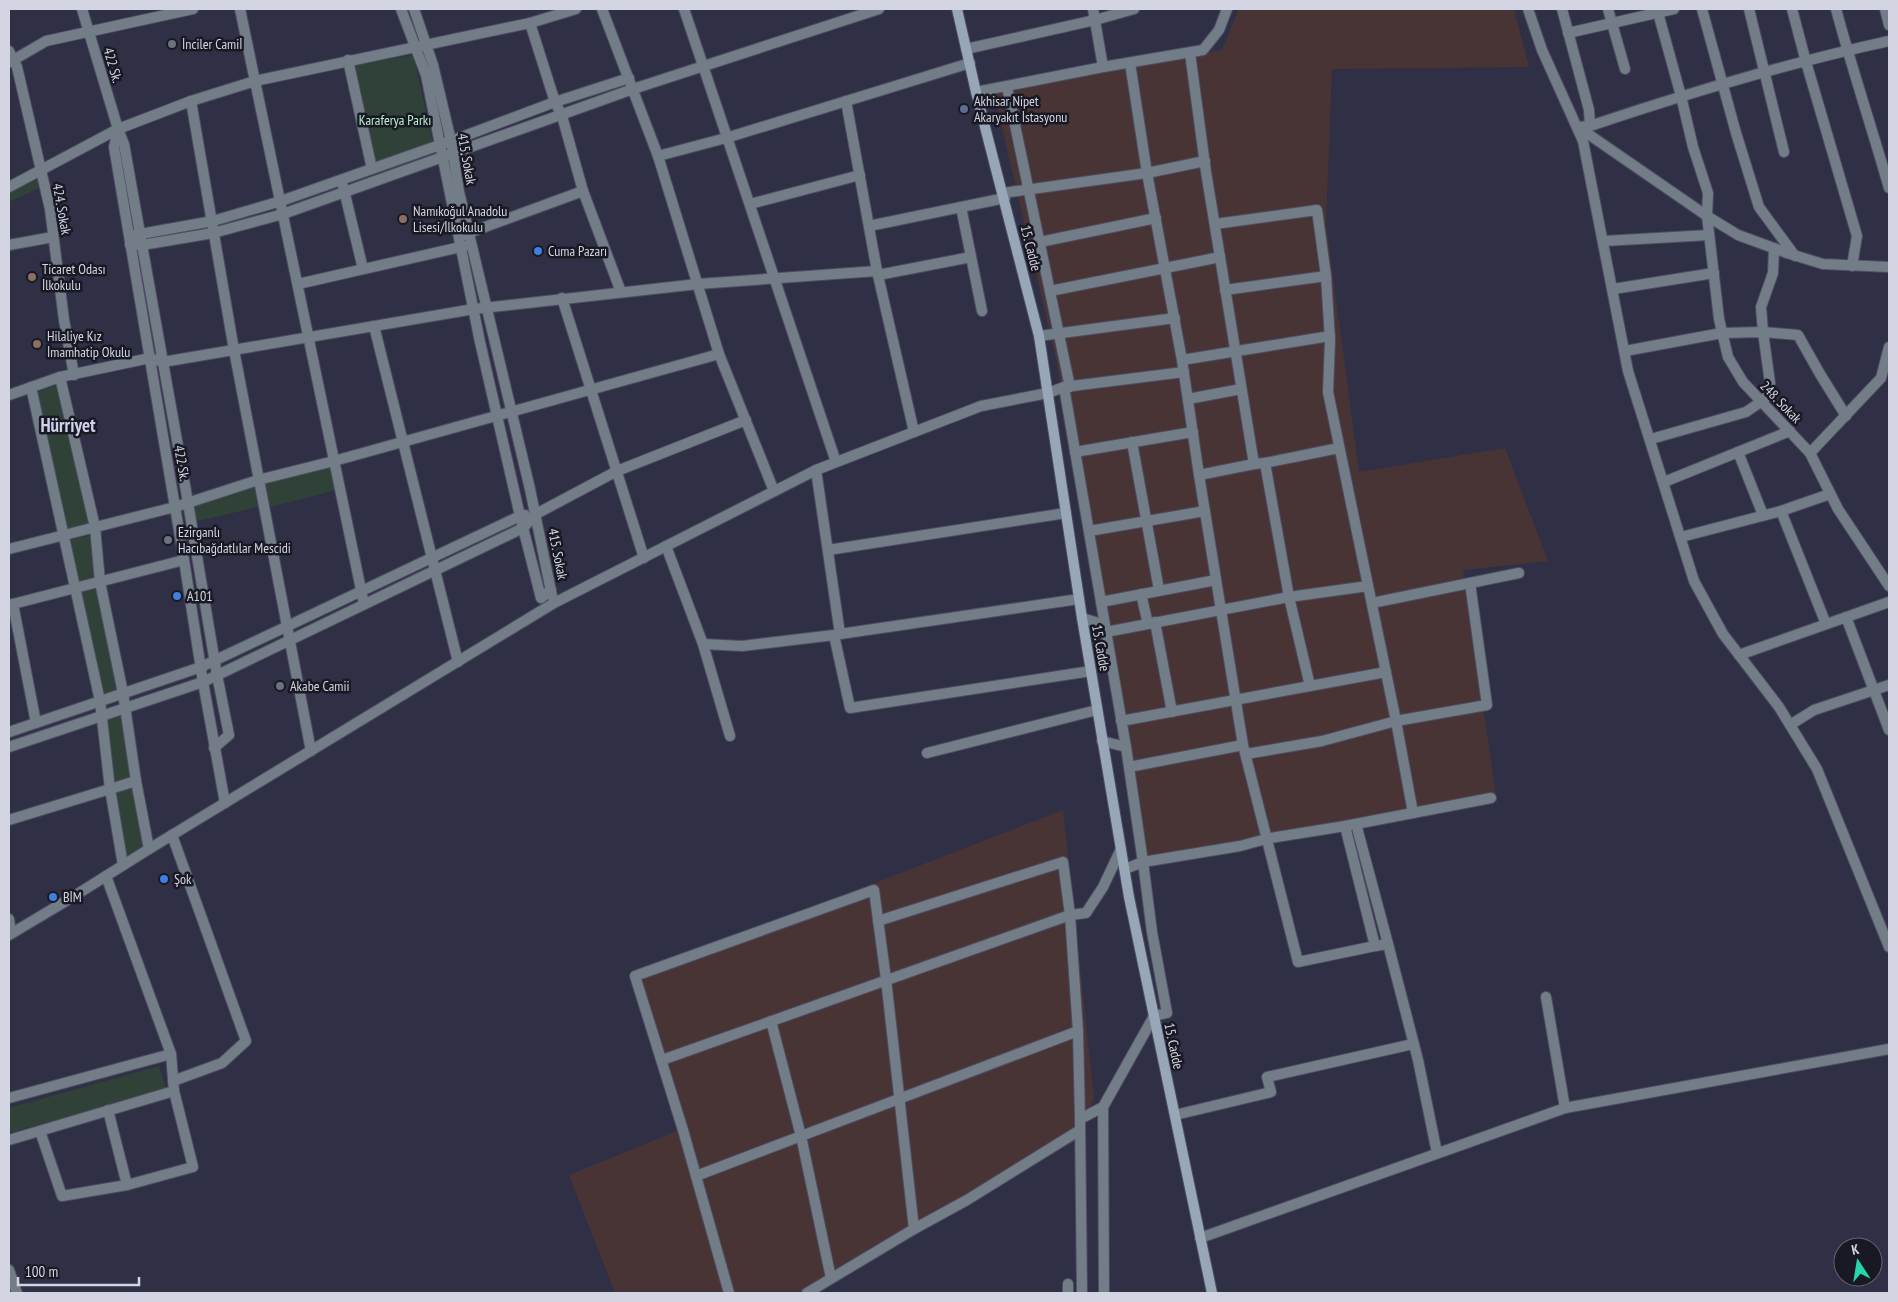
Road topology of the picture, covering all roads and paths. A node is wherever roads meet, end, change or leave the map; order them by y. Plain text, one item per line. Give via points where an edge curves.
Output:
1 (82, 9) edge
2 (193, 9) edge
3 (240, 9) edge
4 (401, 9) edge
5 (414, 9) edge
6 (576, 9) edge
7 (602, 9) edge
8 (684, 9) edge
9 (878, 9) edge
10 (957, 9) edge
11 (1093, 9) edge
12 (1134, 9) edge
13 (1227, 9) edge
14 (1528, 9) edge
15 (1562, 9) edge
16 (1608, 9) edge
17 (1674, 9) edge
18 (1702, 9) edge
19 (1749, 9) edge
20 (1792, 9) edge
21 (1836, 9) edge
22 (1885, 9) edge
23 (1658, 11) edge
24 (1095, 20) junction
25 (530, 23) junction
26 (1612, 24) junction
27 (1889, 25) edge
28 (89, 32) junction
29 (1568, 33) junction
30 (1889, 41) edge
31 (422, 45) junction
32 (966, 49) junction
33 (1847, 51) junction
34 (1190, 53) junction
35 (10, 58) edge
36 (348, 60) junction
37 (1806, 62) junction
38 (1130, 63) junction
39 (970, 64) junction
40 (703, 67) junction
41 (1103, 67) junction
42 (1625, 69) dead end
43 (1765, 73) junction
44 (629, 78) junction
45 (255, 82) junction
46 (1722, 85) junction
47 (1007, 87) junction
48 (633, 90) junction
49 (976, 92) junction
50 (1681, 96) junction
51 (191, 101) junction
52 (846, 101) junction
53 (555, 102) junction
54 (562, 116) junction
55 (1590, 126) junction
56 (1577, 127) junction
57 (118, 129) junction
58 (726, 138) junction
59 (451, 141) junction
60 (440, 145) junction
61 (1784, 152) dead end
62 (447, 156) junction
63 (658, 156) junction
64 (1205, 161) junction
65 (372, 169) junction
66 (41, 170) junction
67 (1887, 172) edge
68 (1147, 173) junction
69 (860, 175) junction
70 (341, 180) junction
71 (9, 187) edge
72 (1028, 188) junction
73 (1889, 188) edge
74 (583, 191) junction
75 (345, 192) junction
76 (1004, 196) junction
77 (281, 201) junction
78 (750, 204) junction
79 (961, 207) junction
80 (283, 214) junction
81 (1707, 216) junction
82 (1156, 218) junction
83 (213, 221) junction
84 (1215, 224) junction
85 (869, 226) junction
86 (214, 233) junction
87 (469, 233) junction
88 (140, 234) junction
89 (1710, 235) junction
90 (53, 237) junction
91 (130, 240) junction
92 (1604, 241) junction
93 (459, 242) junction
94 (1040, 242) junction
95 (472, 244) junction
96 (9, 245) edge
97 (142, 245) junction
98 (1774, 248) junction
99 (1795, 256) junction
100 (972, 257) junction
101 (1220, 257) junction
102 (1852, 266) junction
103 (1889, 267) edge
104 (1166, 268) junction
105 (363, 269) junction
106 (877, 273) junction
107 (1714, 273) junction
108 (1326, 276) junction
109 (773, 279) junction
110 (298, 284) junction
111 (698, 284) junction
112 (1613, 289) junction
113 (1226, 290) junction
114 (1050, 291) junction
115 (621, 292) junction
116 (562, 298) junction
117 (486, 308) junction
118 (474, 309) junction
119 (982, 311) dead end
120 (1175, 318) junction
121 (374, 326) junction
122 (1762, 332) junction
123 (1722, 333) junction
124 (1059, 335) junction
125 (1039, 336) junction
126 (1330, 336) junction
127 (308, 337) junction
128 (1889, 347) edge
129 (234, 350) junction
130 (1235, 350) junction
131 (1624, 351) junction
132 (719, 354) junction
133 (150, 358) junction
134 (1182, 360) junction
135 (163, 362) junction
136 (1184, 372) junction
137 (74, 375) junction
138 (60, 377) junction
139 (1885, 380) edge
140 (31, 387) junction
141 (1067, 387) junction
142 (1241, 389) junction
143 (591, 390) junction
144 (1048, 393) junction
145 (9, 395) edge
146 (1188, 399) junction
147 (1762, 402) junction
148 (512, 412) junction
149 (497, 416) junction
150 (1846, 416) junction
151 (746, 420) junction
152 (1790, 431) junction
153 (914, 432) junction
154 (1192, 432) junction
155 (1651, 440) junction
156 (404, 442) junction
157 (1132, 442) junction
158 (1339, 448) junction
159 (1075, 452) junction
160 (1738, 452) junction
161 (1810, 453) junction
162 (334, 461) junction
163 (836, 462) junction
164 (1265, 462) junction
165 (1254, 464) junction
166 (816, 470) junction
167 (616, 471) junction
168 (1199, 475) junction
169 (258, 480) junction
170 (1664, 482) junction
171 (774, 491) junction
172 (1830, 494) junction
173 (188, 502) junction
174 (175, 507) junction
175 (1205, 511) junction
176 (1781, 511) junction
177 (1066, 513) junction
178 (536, 514) junction
179 (520, 516) junction
180 (1763, 516) junction
181 (1146, 521) junction
182 (95, 527) junction
183 (523, 528) junction
184 (1089, 531) junction
185 (64, 535) junction
186 (1681, 537) junction
187 (666, 546) junction
188 (9, 549) edge
189 (828, 550) junction
190 (432, 558) junction
191 (644, 558) junction
192 (184, 560) junction
193 (435, 570) junction
194 (1518, 573) dead end
195 (1216, 580) junction
196 (100, 582) junction
197 (1470, 583) junction
198 (1368, 586) junction
199 (1889, 586) edge
200 (76, 588) junction
201 (551, 590) junction
202 (1159, 590) junction
203 (362, 592) junction
204 (1141, 594) junction
205 (1289, 597) junction
206 (1079, 599) junction
207 (1101, 602) junction
208 (1889, 602) edge
209 (554, 603) junction
210 (11, 604) edge
211 (364, 604) junction
212 (1372, 604) junction
213 (1221, 610) junction
214 (1846, 617) junction
215 (1082, 618) junction
216 (1152, 623) junction
217 (1826, 624) junction
218 (287, 627) junction
219 (1105, 628) junction
220 (837, 634) junction
221 (289, 640) junction
222 (703, 644) junction
223 (1739, 655) junction
224 (215, 660) junction
225 (458, 662) junction
226 (200, 668) junction
227 (1091, 672) junction
228 (1386, 672) junction
229 (217, 675) junction
230 (203, 682) junction
231 (1889, 685) edge
232 (1310, 686) junction
233 (1875, 690) junction
234 (124, 693) junction
235 (1235, 699) junction
236 (100, 701) junction
237 (126, 708) junction
238 (1097, 710) junction
239 (1172, 712) junction
240 (102, 716) junction
241 (1121, 721) junction
242 (1396, 721) junction
243 (36, 723) junction
244 (1790, 725) junction
245 (1889, 730) edge
246 (9, 732) edge
247 (730, 736) dead end
248 (1102, 741) junction
249 (9, 747) edge
250 (1126, 747) junction
251 (214, 748) junction
252 (1244, 749) junction
253 (311, 751) junction
254 (927, 753) dead end
255 (1129, 768) junction
256 (136, 781) junction
257 (110, 789) junction
258 (1491, 798) dead end
259 (226, 803) junction
260 (1413, 813) junction
261 (9, 820) edge
262 (1356, 824) junction
263 (1345, 826) junction
264 (172, 835) junction
265 (1267, 839) junction
266 (1121, 849) junction
267 (149, 850) junction
268 (1143, 862) junction
269 (124, 865) junction
270 (1125, 869) junction
271 (106, 876) junction
272 (1070, 915) junction
273 (9, 920) edge
274 (878, 921) junction
275 (10, 934) edge
276 (1388, 944) junction
277 (1889, 945) edge
278 (1375, 946) junction
279 (886, 979) junction
280 (1546, 997) dead end
281 (1154, 1016) junction
282 (771, 1021) junction
283 (1078, 1032) junction
284 (1413, 1044) junction
285 (1889, 1049) edge
286 (171, 1054) junction
287 (662, 1060) junction
288 (173, 1086) junction
289 (9, 1098) edge
290 (898, 1098) junction
291 (1104, 1106) junction
292 (1565, 1108) junction
293 (108, 1110) junction
294 (1175, 1115) junction
295 (1080, 1119) junction
296 (1080, 1130) junction
297 (40, 1131) junction
298 (801, 1136) junction
299 (9, 1140) edge
300 (1437, 1153) junction
301 (696, 1176) junction
302 (127, 1185) junction
303 (914, 1229) junction
304 (1200, 1238) junction
305 (9, 1270) edge
306 (831, 1278) junction
307 (17, 1293) edge
308 (729, 1293) edge
309 (807, 1293) edge
310 (1082, 1293) edge
311 (1104, 1293) edge
312 (1212, 1293) edge

1 - 28 street, 422 Sk.
2 - 28 street
3 - 45 street
4 - 31 street, 415. Sokak
5 - 31 street, 415. Sokak
6 - 25 street
7 - 44 street
8 - 40 street
9 - 40 street
10 - 32 main road, 15. Cadde
11 - 24 street
12 - 24 street
13 - 34 street via 1219,30 1203,50
14 - 56 street via 1542,50
15 - 29 street
16 - 26 street
17 - 23 street
18 - 46 street
19 - 43 street
20 - 37 street
21 - 33 street
22 - 27 street
23 - 26 street
23 - 50 street, 248. Sokak
24 - 32 street
24 - 41 street
25 - 31 street
25 - 53 street
26 - 29 street
26 - 42 street
28 - 35 street via 46,41
28 - 57 street, 422 Sk.
29 - 55 street via 1589,110
30 - 33 street
31 - 36 street
31 - 59 street, 415. Sokak
31 - 60 street, 415. Sokak
32 - 39 main road, 15. Cadde
33 - 37 street
33 - 67 street
34 - 38 street
34 - 64 street
35 - 66 street, 424. Sokak via 17,66
36 - 45 street
36 - 65 street
37 - 43 street
37 - 102 street via 1857,236
38 - 41 street
38 - 68 street
39 - 49 main road, 15. Cadde
39 - 52 street
40 - 48 street
40 - 58 street
41 - 47 street
43 - 46 street
43 - 61 street
44 - 48 street
44 - 53 street
45 - 51 street
45 - 77 street
46 - 50 street
46 - 99 street via 1759,207
47 - 49 street
47 - 72 street
48 - 54 street
48 - 63 street
49 - 76 main road, 15. Cadde
50 - 55 street
50 - 81 street, 248. Sokak via 1708,193
51 - 57 street
51 - 83 street
52 - 58 street
52 - 69 street
53 - 54 street
53 - 59 street
54 - 62 street
54 - 74 street
55 - 56 street
56 - 81 street
56 - 92 street via 1583,141
57 - 66 street
57 - 88 street, 422 Sk. via 124,144
57 - 91 street, 422 Sk. via 114,147
58 - 63 street
58 - 78 street
59 - 60 street
59 - 62 street, 415. Sokak
60 - 62 street, 415. Sokak
60 - 65 street
62 - 75 street
62 - 87 street, 415. Sokak
62 - 93 street, 415. Sokak
63 - 111 street
64 - 68 street
64 - 84 street
65 - 70 street
66 - 71 street
66 - 90 street, 424. Sokak
67 - 73 street
68 - 72 street
68 - 82 street
69 - 78 street
69 - 85 street
70 - 75 street
70 - 77 street
72 - 76 street
72 - 94 street
74 - 87 street
74 - 115 street
75 - 80 street
75 - 105 street
76 - 79 street
76 - 125 main road, 15. Cadde
77 - 80 street
77 - 83 street
78 - 109 street
79 - 85 street
79 - 100 street
80 - 86 street
80 - 110 street
81 - 89 street, 248. Sokak
81 - 98 street via 1738,235
82 - 94 street
82 - 104 street
83 - 86 street
83 - 88 street
84 - 101 street
84 - 108 street via 1317,210
85 - 106 street
86 - 97 street
86 - 129 street
87 - 93 street
87 - 95 street, 415. Sokak
88 - 91 street
88 - 97 street, 422 Sk.
89 - 92 street
89 - 107 street, 248. Sokak
90 - 96 street
90 - 137 street, 424. Sokak
91 - 97 street
91 - 133 street, 422 Sk.
92 - 112 street
93 - 95 street
93 - 105 street
93 - 118 street, 415. Sokak
94 - 114 street
95 - 117 street, 415. Sokak
97 - 135 street, 422 Sk.
98 - 99 street
98 - 122 street via 1773,274 1761,307
99 - 102 street via 1823,264
100 - 106 street
100 - 119 street
101 - 104 street
101 - 113 street
102 - 103 street
104 - 114 street
104 - 120 street
105 - 110 street
106 - 109 street
106 - 153 street
107 - 112 street
107 - 123 street, 248. Sokak
108 - 113 street
108 - 126 street
109 - 111 street
109 - 163 street
110 - 127 street
111 - 115 street
111 - 132 street
112 - 131 street
113 - 130 street
114 - 124 street
115 - 116 street
116 - 117 street
116 - 143 street
117 - 118 street
117 - 148 street, 415. Sokak
118 - 121 street
118 - 149 street, 415. Sokak
120 - 124 street
120 - 134 street
121 - 127 street
121 - 156 street
122 - 123 street
122 - 147 street via 1770,383 1769,394
122 - 150 street via 1798,335
123 - 131 street
123 - 147 street, 248. Sokak via 1728,357 1743,382
124 - 125 street
124 - 141 street
125 - 144 main road, 15. Cadde
126 - 130 street
126 - 158 street via 1328,392
127 - 129 street
127 - 162 street
128 - 139 street
129 - 135 street
129 - 169 street
130 - 134 street
130 - 142 street
131 - 155 street
132 - 143 street
132 - 151 street
133 - 135 street
133 - 137 street
133 - 174 street, 422 Sk.
134 - 136 street
135 - 173 street, 422 Sk.
136 - 141 street
136 - 146 street
137 - 138 street
138 - 140 street
138 - 182 street
139 - 150 street
140 - 145 street
140 - 185 street
141 - 144 street
141 - 159 street
142 - 146 street
142 - 165 street
143 - 148 street
143 - 167 street
144 - 153 street via 981,406
144 - 177 main road, 15. Cadde
146 - 154 street
147 - 152 street, 248. Sokak
147 - 155 street via 1746,412
148 - 149 street
148 - 178 street, 415. Sokak
149 - 156 street
149 - 179 street, 415. Sokak
150 - 161 street
151 - 167 street
151 - 171 street
152 - 160 street
152 - 161 street, 248. Sokak
153 - 163 street
154 - 157 street
154 - 168 street
155 - 170 street
156 - 162 street
156 - 190 street
157 - 159 street
157 - 181 street
158 - 164 street
158 - 198 street
159 - 184 street
160 - 170 street
160 - 180 street
161 - 172 street, 248. Sokak
162 - 169 street
162 - 203 street
163 - 166 street
164 - 165 street
164 - 205 street
165 - 168 street
166 - 171 street
166 - 189 street
167 - 178 street
167 - 191 street
168 - 175 street
169 - 173 street
169 - 218 street
170 - 186 street
171 - 187 street
172 - 176 street
172 - 199 street, 248. Sokak
173 - 174 street
173 - 224 street, 422 Sk.
174 - 182 street
174 - 192 street, 422 Sk.
175 - 181 street
175 - 195 street
176 - 180 street
176 - 217 street
177 - 189 street
177 - 206 main road, 15. Cadde
178 - 179 street
178 - 183 street
178 - 201 street, 415. Sokak
179 - 183 street, 415. Sokak
179 - 190 street
180 - 186 street
181 - 184 street
181 - 202 street
182 - 185 street
182 - 196 street
183 - 193 street
183 - 201 street, 415. Sokak via 541,598
184 - 207 street
185 - 188 street
185 - 200 street
186 - 223 street via 1694,581 1723,634
187 - 191 street
187 - 222 street
189 - 220 street
190 - 193 street
190 - 203 street
191 - 209 street
192 - 196 street
192 - 226 street, 422 Sk.
193 - 211 street
193 - 225 street
194 - 197 street
195 - 202 street
195 - 213 street
196 - 200 street
196 - 234 street
197 - 212 street
197 - 242 street via 1487,705
198 - 205 street
198 - 212 street
200 - 210 street
200 - 236 street
201 - 209 street
202 - 204 street
203 - 211 street
203 - 218 street
204 - 207 street
204 - 216 street
205 - 213 street
205 - 232 street
206 - 215 main road, 15. Cadde
206 - 220 street
207 - 219 street
208 - 214 street
209 - 225 street
210 - 243 street
211 - 221 street
212 - 228 street
213 - 216 street
213 - 235 street
214 - 217 street
214 - 233 street
215 - 219 street
215 - 227 main road, 15. Cadde
216 - 219 street
216 - 239 street
217 - 223 street
218 - 221 street
218 - 224 street
219 - 241 street
220 - 222 street via 742,646
220 - 227 street via 850,708
221 - 229 street
221 - 253 street
222 - 247 street
223 - 244 street
224 - 226 street
224 - 229 street, 422 Sk.
225 - 253 street
226 - 230 street, 422 Sk.
226 - 234 street
227 - 238 main road, 15. Cadde
228 - 232 street
228 - 242 street
229 - 230 street
229 - 251 street, 422 Sk. via 229,734
230 - 237 street
230 - 251 street, 422 Sk.
231 - 233 street
232 - 235 street
233 - 244 street via 1814,710
233 - 245 street
234 - 236 street
234 - 237 street
235 - 239 street
235 - 252 street
236 - 240 street
236 - 243 street
237 - 240 street
237 - 256 street
238 - 248 main road, 15. Cadde
238 - 254 street
239 - 241 street
240 - 249 street
240 - 257 street
241 - 250 street
242 - 252 street via 1322,741
242 - 260 street
243 - 246 street
244 - 277 street via 1817,769
248 - 250 street
248 - 266 main road, 15. Cadde
250 - 255 street
251 - 259 street, 422 Sk.
252 - 255 street
252 - 265 street
253 - 259 street
255 - 268 street
256 - 257 street
256 - 267 street
257 - 261 street
257 - 269 street
258 - 260 street
259 - 264 street
260 - 262 street
262 - 263 street
262 - 276 street
263 - 265 street
263 - 278 street
264 - 267 street
264 - 288 street via 246,1041 222,1063
265 - 268 street
265 - 278 street via 1298,962
266 - 270 main road, 15. Cadde
266 - 272 street via 1086,913
267 - 269 street
268 - 270 street
268 - 281 street via 1152,932 1168,1013
269 - 271 street
270 - 281 main road, 15. Cadde
271 - 275 street
271 - 286 street
272 - 274 street via 1063,862
272 - 279 street
272 - 283 street
273 - 275 street
274 - 279 street
274 - 287 street via 874,890 635,976
276 - 278 street
276 - 284 street
279 - 282 street
279 - 290 street
280 - 292 street
281 - 291 street
281 - 294 main road, 15. Cadde
282 - 287 street
282 - 298 street
283 - 290 street
283 - 295 street
284 - 294 street via 1267,1077 1270,1092
284 - 300 street
285 - 292 street
286 - 288 street
286 - 289 street
287 - 301 street
288 - 293 street
288 - 302 street via 193,1167
290 - 298 street
290 - 303 street
291 - 295 street
291 - 311 street
292 - 300 street
293 - 297 street
293 - 302 street
294 - 304 main road, 15. Cadde
295 - 296 street
296 - 303 street
296 - 310 street
297 - 299 street
297 - 302 street via 62,1196
298 - 301 street
298 - 306 street
300 - 304 street
301 - 308 street
303 - 306 street
304 - 312 main road, 15. Cadde
305 - 307 street
306 - 309 street

